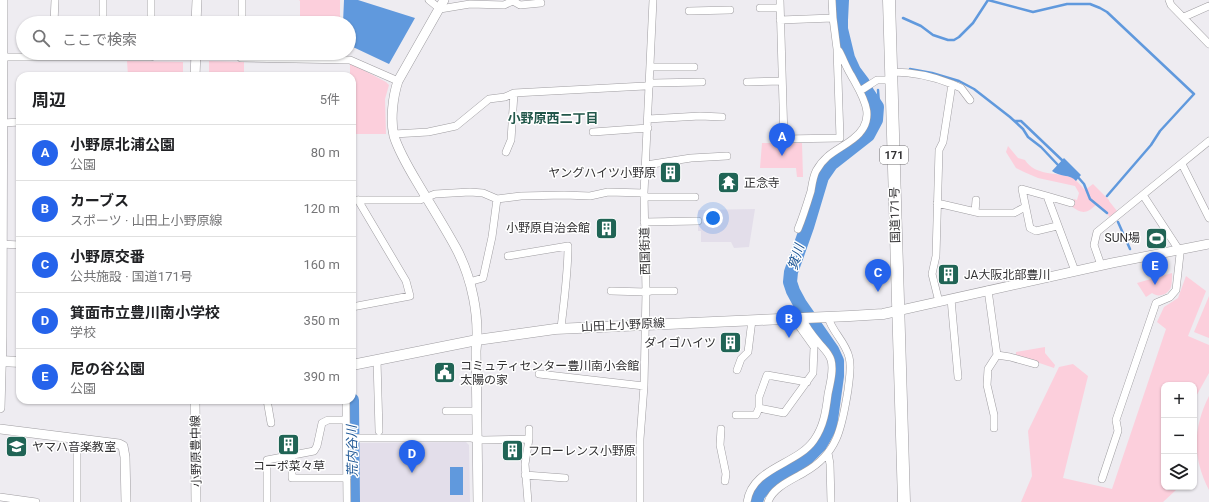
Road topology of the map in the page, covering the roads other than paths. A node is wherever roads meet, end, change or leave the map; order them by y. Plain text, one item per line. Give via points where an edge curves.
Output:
1 (3, 0) edge
2 (55, 0) edge
3 (103, 0) edge
4 (151, 0) edge
5 (197, 0) edge
6 (242, 0) edge
7 (429, 0) edge
8 (444, 0) edge
9 (653, 0) edge
10 (780, 0) edge
11 (832, 0) edge
12 (889, 0) edge
13 (1169, 0) edge
14 (514, 1) edge
15 (540, 2) dead end
16 (1209, 6) edge
17 (760, 8) dead end
18 (780, 8) junction
19 (440, 9) junction
20 (688, 10) dead end
21 (730, 10) dead end
22 (54, 16) edge
23 (103, 16) edge
24 (151, 16) edge
25 (196, 16) edge
26 (242, 16) edge
27 (1184, 17) junction
28 (833, 18) junction
29 (780, 20) junction
30 (1209, 44) edge
31 (838, 49) junction
32 (16, 56) edge
33 (3, 57) junction
34 (196, 60) edge
35 (350, 60) edge
36 (650, 67) junction
37 (694, 67) dead end
38 (195, 72) edge
39 (892, 76) junction
40 (398, 81) junction
41 (782, 81) junction
42 (702, 82) dead end
43 (747, 82) dead end
44 (649, 84) junction
45 (952, 84) junction
46 (860, 91) junction
47 (514, 93) junction
48 (970, 100) dead end
49 (722, 117) dead end
50 (648, 118) junction
51 (16, 122) edge
52 (3, 123) junction
53 (648, 128) junction
54 (593, 132) dead end
55 (394, 134) junction
56 (1209, 141) edge
57 (506, 152) dead end
58 (727, 156) dead end
59 (1182, 164) junction
60 (646, 165) junction
61 (644, 195) junction
62 (1143, 195) junction
63 (1047, 196) junction
64 (426, 197) junction
65 (695, 197) dead end
66 (497, 199) junction
67 (356, 200) edge
68 (976, 200) dead end
69 (356, 202) edge
70 (937, 203) junction
71 (1071, 203) dead end
72 (1025, 207) junction
73 (975, 212) junction
74 (1209, 218) edge
75 (698, 221) dead end
76 (644, 222) junction
77 (1057, 226) junction
78 (798, 229) dead end
79 (1, 244) edge
80 (1209, 244) edge
81 (16, 245) edge
82 (1179, 250) junction
83 (508, 256) dead end
84 (1101, 265) junction
85 (1075, 271) junction
86 (469, 282) junction
87 (988, 290) junction
88 (611, 291) dead end
89 (674, 291) dead end
90 (646, 292) junction
91 (951, 299) junction
92 (939, 302) junction
93 (356, 306) edge
94 (897, 311) junction
95 (824, 317) junction
96 (800, 318) junction
97 (752, 320) junction
98 (645, 324) junction
99 (561, 328) junction
100 (477, 340) junction
101 (997, 355) junction
102 (377, 360) junction
103 (1, 361) edge
104 (16, 362) edge
105 (356, 363) edge
106 (1034, 364) dead end
107 (737, 370) dead end
108 (539, 374) dead end
109 (958, 377) dead end
110 (807, 382) junction
111 (644, 386) junction
112 (195, 404) edge
113 (268, 404) edge
114 (346, 404) edge
115 (0, 408) edge
116 (759, 408) junction
117 (446, 411) dead end
118 (477, 411) junction
119 (736, 415) dead end
120 (346, 420) junction
121 (271, 423) dead end
122 (994, 428) dead end
123 (0, 429) edge
124 (529, 429) dead end
125 (721, 429) dead end
126 (379, 431) dead end
127 (351, 438) junction
128 (77, 439) junction
129 (477, 439) junction
130 (529, 439) junction
131 (828, 454) junction
132 (292, 456) junction
133 (525, 475) junction
134 (347, 478) junction
135 (565, 478) dead end
136 (1102, 479) dead end
137 (725, 481) dead end
138 (0, 497) edge
139 (36, 502) edge
140 (77, 502) edge
141 (126, 502) edge
142 (196, 502) edge
143 (267, 502) edge
144 (347, 502) edge
145 (478, 502) edge
146 (528, 502) edge
147 (640, 502) edge
148 (747, 502) edge
149 (768, 502) edge
150 (830, 502) edge
151 (904, 502) edge

1 - 33 street
2 - 22 street
3 - 23 street
4 - 24 street
5 - 25 street
6 - 26 street
7 - 19 street
8 - 19 street
9 - 36 street, 西国街道
10 - 18 street
11 - 28 street
12 - 39 highway, 国道171号 / 171
13 - 27 street
14 - 15 street via 520,5
14 - 19 street via 504,5 470,4
16 - 27 street
17 - 18 street
18 - 29 street
19 - 40 street
20 - 21 street
27 - 30 street
28 - 29 street
28 - 31 street
29 - 41 street
31 - 41 street via 840,138 784,139
31 - 46 street
32 - 33 street
33 - 52 street
34 - 38 street
35 - 40 street
36 - 37 street
36 - 44 street, 西国街道
39 - 45 street via 910,72 935,77
39 - 46 street via 877,80
39 - 94 highway, 国道171号 / 171
40 - 55 street via 394,93
41 - 43 street
42 - 44 street
44 - 47 street
44 - 50 street, 西国街道
45 - 48 street via 961,88
45 - 70 street via 943,142 938,150
46 - 78 street via 868,111 866,123 852,140 824,160 816,172
47 - 55 street via 489,99 456,126 428,132
47 - 57 street via 511,140
49 - 50 street
50 - 53 street, 西国街道
51 - 52 street
52 - 79 street
53 - 54 street
53 - 60 street, 西国街道
55 - 64 street via 405,161
56 - 59 street
58 - 60 street
59 - 62 street
59 - 74 street
60 - 61 street, 西国街道
61 - 65 street
61 - 66 street via 608,192 590,196 521,196
61 - 76 street, 西国街道
62 - 82 street
62 - 84 street via 1097,232 1094,245
63 - 71 street
63 - 72 street via 1022,189
63 - 77 street
64 - 66 street via 470,192 483,193
64 - 67 street via 420,200
64 - 86 street via 456,248
66 - 86 street via 483,278
68 - 73 street
69 - 93 street via 406,281 410,296
70 - 73 street
70 - 92 street via 936,256 932,274
72 - 73 street via 1014,213
72 - 77 street via 1030,228 1036,231
75 - 76 street
76 - 90 street, 西国街道
77 - 85 street
79 - 81 street
79 - 103 street
80 - 82 street
82 - 84 street
82 - 136 street via 1176,290 1170,298 1156,303 1116,420 1118,431
83 - 99 street via 568,246 568,272
84 - 85 street
85 - 87 street
86 - 100 street
87 - 91 street
87 - 101 street
88 - 90 street
89 - 90 street
90 - 98 street, 西国街道
91 - 92 street
91 - 109 street
92 - 94 street
94 - 95 main road, 山田上小野原線
94 - 151 highway, 国道171号 / 171
95 - 96 main road, 山田上小野原線
95 - 131 street via 845,344 850,358 843,422
96 - 97 main road, 山田上小野原線
96 - 110 street via 814,347 813,373
96 - 148 street via 828,353 832,362 823,422 814,440 803,451 763,474 753,486
97 - 98 main road, 山田上小野原線
97 - 107 street via 748,352 741,359
98 - 99 main road, 山田上小野原線
98 - 111 street, 西国街道
99 - 100 main road, 山田上小野原線
100 - 102 main road, 山田上小野原線
100 - 118 street
101 - 106 street
101 - 122 street via 988,369 987,385 994,415
102 - 105 main road, 山田上小野原線
102 - 126 street
103 - 104 main road
103 - 115 street
108 - 111 street
110 - 116 street via 784,414
110 - 116 street via 767,375 759,397
111 - 147 street, 西国街道 via 640,439
112 - 142 street, 小野原豊中線
113 - 121 street
114 - 120 street
116 - 119 street via 756,415
117 - 118 street
118 - 129 street
120 - 127 street
120 - 132 street via 328,420 322,423 314,451
123 - 128 street
124 - 130 street
125 - 137 street via 720,445
127 - 129 street
127 - 134 street
128 - 140 street
128 - 141 street via 124,446
129 - 130 street
129 - 145 street
130 - 133 street
131 - 149 street via 811,469 778,487
131 - 150 street
132 - 134 street via 292,478
132 - 143 street via 268,460
133 - 135 street
133 - 146 street
134 - 144 street
138 - 139 street

